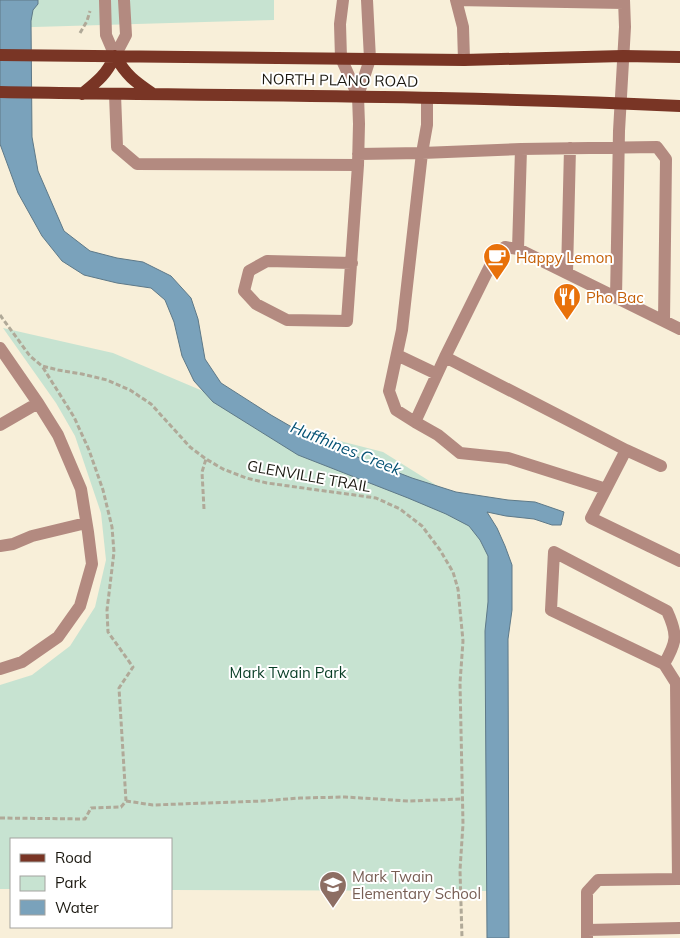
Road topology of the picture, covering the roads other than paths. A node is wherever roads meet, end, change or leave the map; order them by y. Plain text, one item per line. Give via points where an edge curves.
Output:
1 (105, 0) edge
2 (124, 0) edge
3 (343, 0) edge
4 (367, 0) edge
5 (456, 0) edge
6 (624, 2) edge
7 (0, 55) edge
8 (115, 56) junction
9 (624, 56) junction
10 (680, 56) edge
11 (340, 58) junction
12 (370, 59) junction
13 (464, 60) junction
14 (0, 92) edge
15 (82, 94) junction
16 (115, 94) junction
17 (154, 94) junction
18 (358, 96) junction
19 (427, 98) junction
20 (621, 104) junction
21 (680, 106) edge
22 (570, 148) junction
23 (619, 148) junction
24 (521, 149) junction
25 (422, 153) junction
26 (358, 160) junction
27 (518, 249) junction
28 (352, 263) junction
29 (566, 273) junction
30 (616, 298) junction
31 (664, 322) junction
32 (680, 329) edge
33 (0, 348) edge
34 (397, 355) junction
35 (445, 357) junction
36 (437, 374) junction
37 (38, 403) junction
38 (415, 422) junction
39 (0, 425) edge
40 (626, 450) junction
41 (661, 466) dead end
42 (606, 489) junction
43 (86, 522) junction
44 (0, 546) edge
45 (680, 561) edge
46 (664, 664) junction
47 (0, 669) edge
48 (678, 773) edge
49 (679, 879) edge
50 (680, 928) edge
51 (587, 934) edge

1 - 8 street via 106,35
2 - 8 street via 126,35
3 - 11 street
4 - 12 street
5 - 6 street
5 - 13 street via 463,27
6 - 9 street
7 - 8 main road, NORTH PLANO ROAD
8 - 11 main road, NORTH PLANO ROAD
8 - 15 main road via 106,73
8 - 17 main road via 134,82
9 - 10 main road, NORTH PLANO ROAD
9 - 13 main road, NORTH PLANO ROAD
9 - 20 street
11 - 12 main road, NORTH PLANO ROAD
11 - 18 street
12 - 13 main road, NORTH PLANO ROAD
12 - 18 street
14 - 15 main road, NORTH PLANO ROAD
15 - 16 main road, NORTH PLANO ROAD
16 - 17 main road, NORTH PLANO ROAD
16 - 26 street via 117,147 137,164
17 - 18 main road, NORTH PLANO ROAD
18 - 19 main road, NORTH PLANO ROAD
18 - 26 street
19 - 20 main road, NORTH PLANO ROAD
19 - 25 street
20 - 21 main road, NORTH PLANO ROAD
20 - 23 street
22 - 23 street
22 - 24 street
22 - 29 street
23 - 30 street
23 - 31 street via 657,147 666,159
24 - 25 street
24 - 27 street
25 - 26 street
25 - 34 street
26 - 28 street
27 - 29 street
27 - 35 street via 505,246 496,254
28 - 28 street via 267,261 249,271 244,291 256,304 287,320 347,321
29 - 30 street
30 - 31 street
31 - 32 street
33 - 37 street
34 - 36 street
34 - 38 street via 389,391 396,410
35 - 36 street
35 - 40 street
36 - 38 street
37 - 39 street
37 - 43 street via 58,435 81,489
38 - 42 street via 460,453 508,458
40 - 41 street
40 - 42 street
42 - 45 street via 592,518
43 - 44 street
43 - 47 street via 92,564 80,606 58,637 22,662
46 - 46 street via 551,610 554,552 667,611 675,636 673,648
46 - 48 street via 676,683
48 - 49 street
49 - 51 street via 598,880 586,892
50 - 51 street

